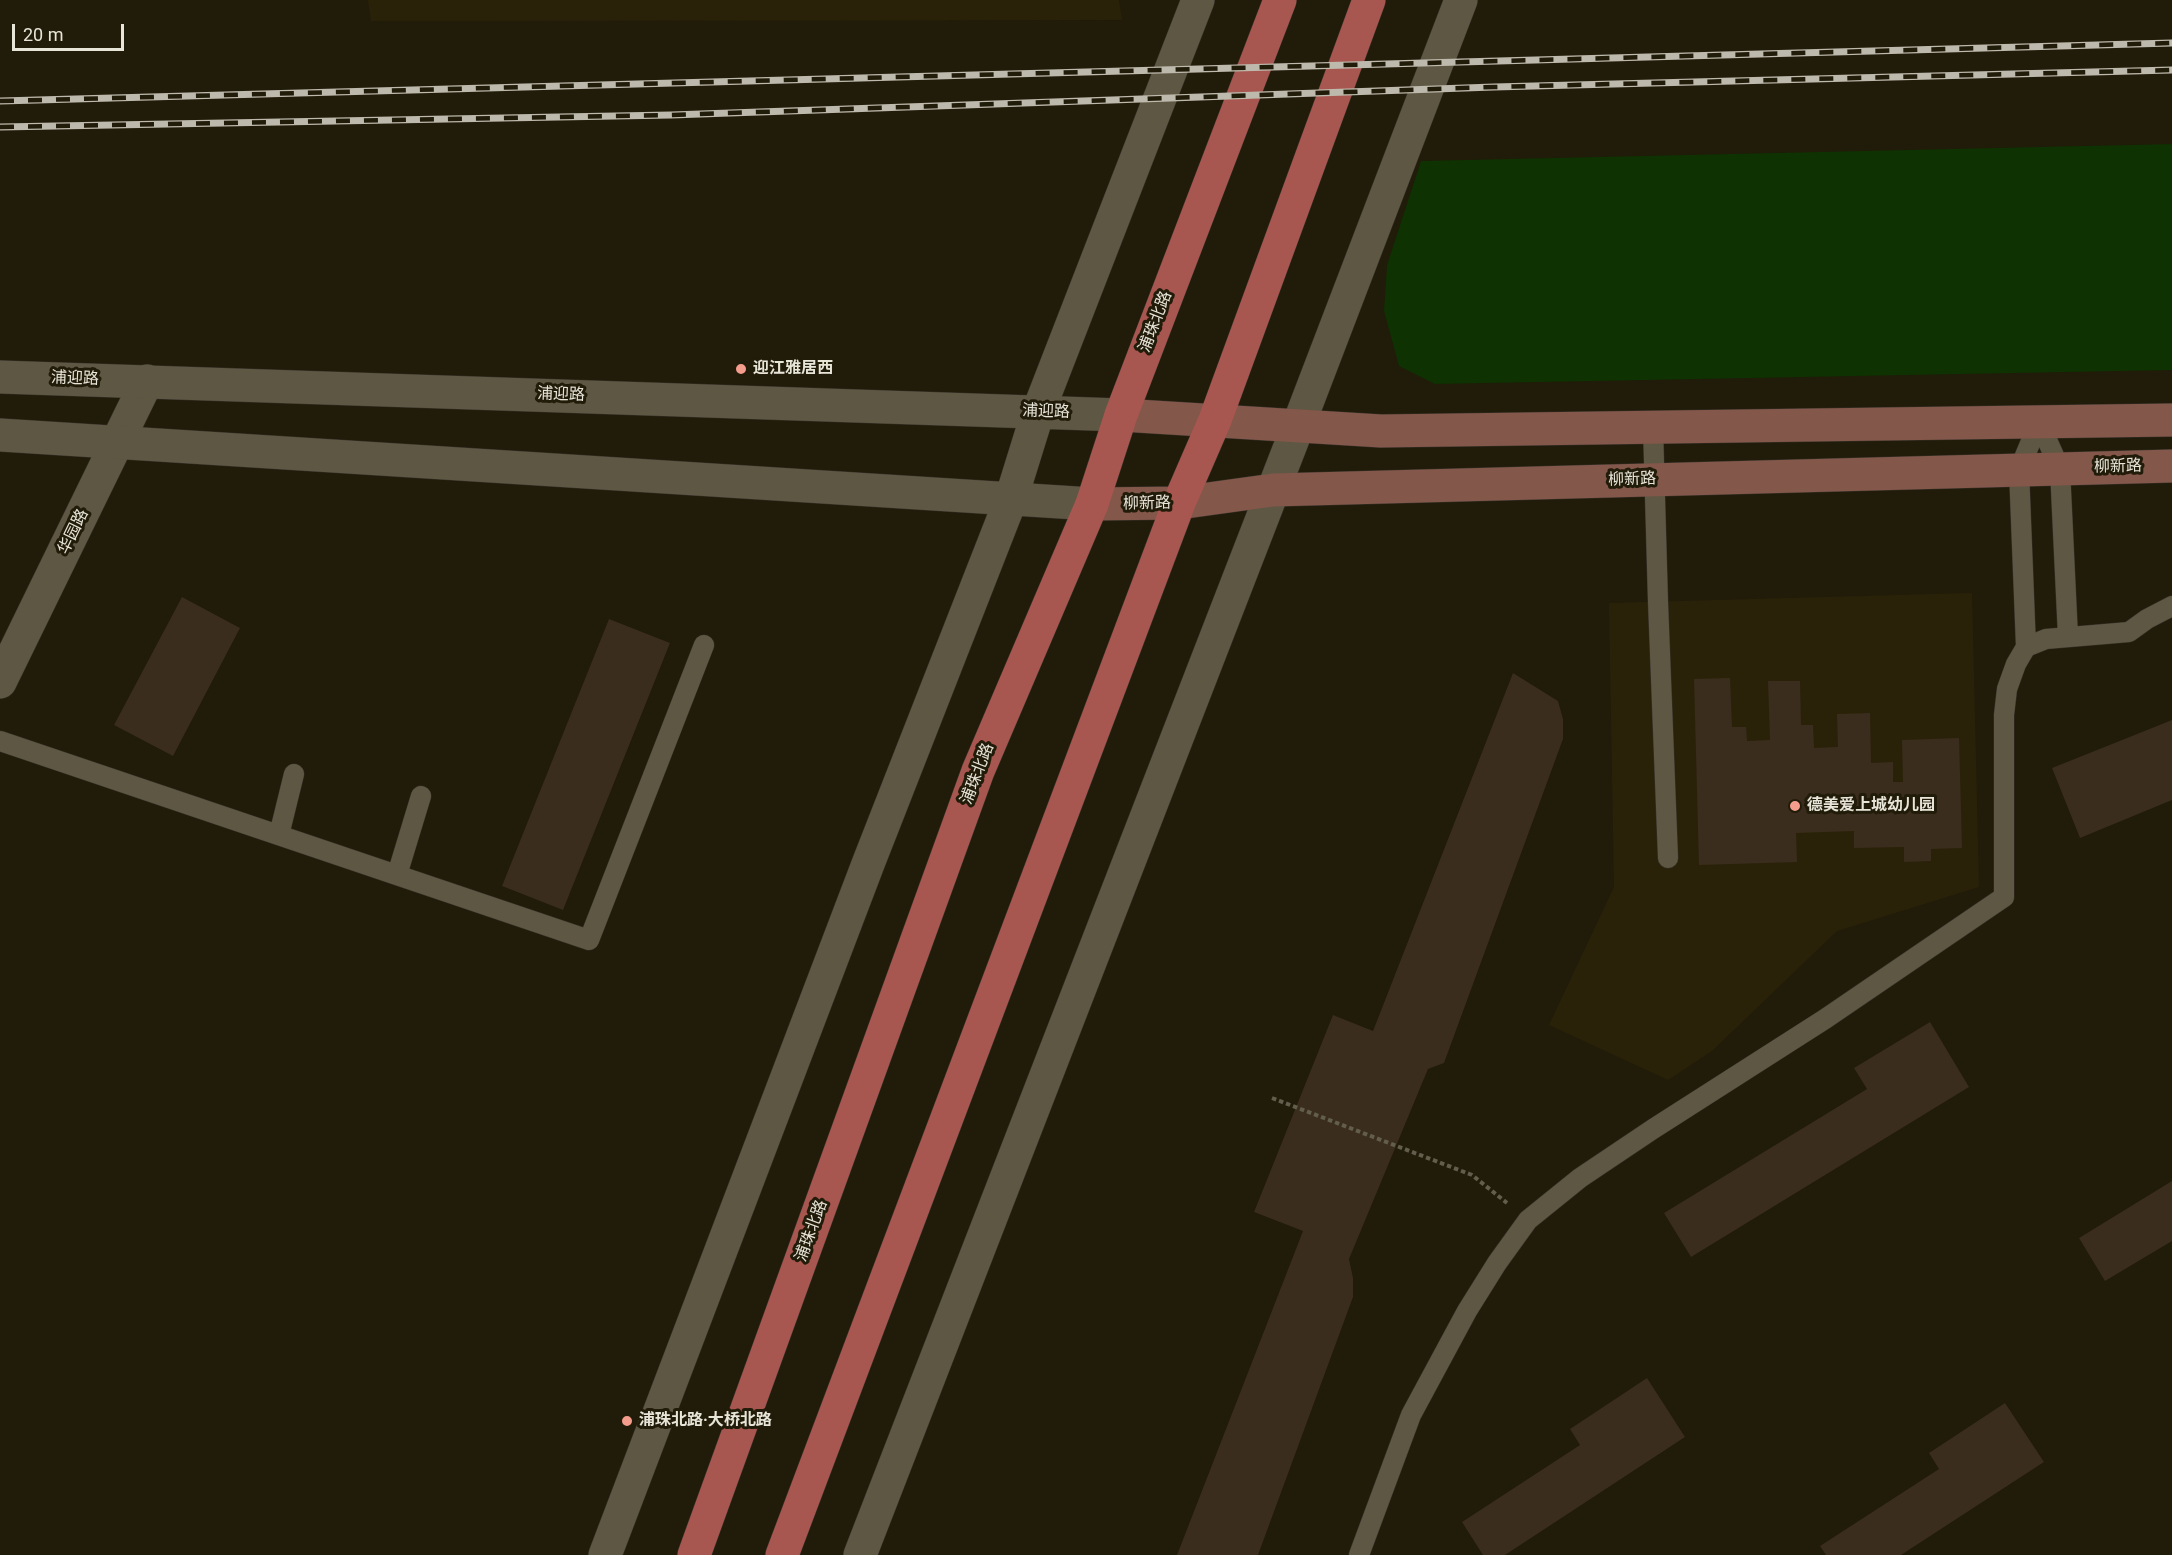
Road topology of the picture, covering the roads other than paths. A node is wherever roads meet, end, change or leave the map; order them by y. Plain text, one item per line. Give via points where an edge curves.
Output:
1 (1198, 0) edge
2 (1280, 0) edge
3 (1369, 0) edge
4 (1461, 0) edge
5 (0, 377) edge
6 (147, 381) junction
7 (1038, 412) junction
8 (1121, 415) junction
9 (1215, 420) junction
10 (2172, 420) edge
11 (2038, 422) junction
12 (1298, 426) junction
13 (1653, 428) junction
14 (0, 435) edge
15 (118, 442) junction
16 (2172, 466) edge
17 (2060, 469) junction
18 (2019, 470) junction
19 (1654, 480) junction
20 (1273, 490) junction
21 (1011, 499) junction
22 (1179, 503) junction
23 (1092, 504) junction
24 (2172, 606) edge
25 (2068, 637) junction
26 (704, 645) dead end
27 (2026, 647) junction
28 (0, 682) edge
29 (0, 741) edge
30 (294, 774) dead end
31 (421, 796) dead end
32 (279, 835) junction
33 (1668, 858) dead end
34 (397, 875) junction
35 (605, 1555) edge
36 (694, 1555) edge
37 (782, 1555) edge
38 (860, 1555) edge
39 (1359, 1555) edge

1 - 7 street
2 - 8 main road, 浦珠北路
3 - 9 main road
4 - 12 street
5 - 6 street, 浦迎路
6 - 7 street, 浦迎路
6 - 15 street, 华园路
7 - 8 street, 浦迎路
7 - 21 street
8 - 9 main road
8 - 23 main road, 浦珠北路
9 - 12 main road
9 - 22 main road
10 - 11 main road
11 - 13 main road
11 - 17 lane
11 - 18 lane
12 - 13 main road via 1381,431
12 - 20 street
13 - 19 lane
14 - 15 street
15 - 21 street
15 - 28 street, 华园路
16 - 17 main road, 柳新路
17 - 18 main road, 柳新路
17 - 25 lane
18 - 19 main road, 柳新路
18 - 27 lane
19 - 20 main road, 柳新路
19 - 33 lane
20 - 22 main road, 柳新路
20 - 38 street
21 - 23 street
21 - 35 street
22 - 23 main road, 柳新路
22 - 37 main road
23 - 36 main road, 浦珠北路 via 978,771
24 - 25 lane via 2129,632
25 - 27 lane via 2046,639
26 - 34 lane via 589,940
27 - 39 lane via 2007,689 2004,715 2004,897 1825,1019 1653,1128 1580,1178 1528,1220 1467,1311 1411,1415
29 - 32 lane
30 - 32 lane
31 - 34 lane
32 - 34 lane

